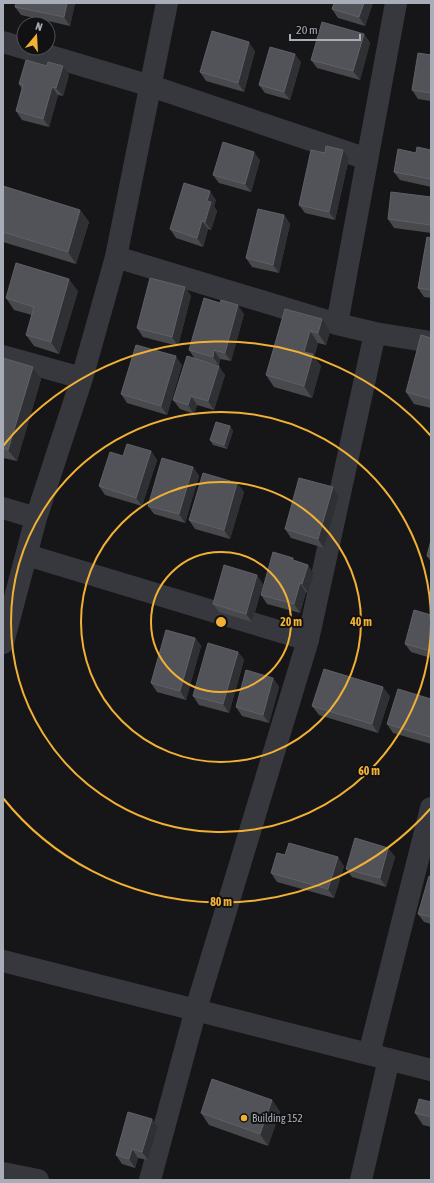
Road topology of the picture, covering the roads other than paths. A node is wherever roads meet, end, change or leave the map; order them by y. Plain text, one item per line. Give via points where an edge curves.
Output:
1 (167, 3) edge
2 (396, 3) edge
3 (3, 42) edge
4 (151, 86) junction
5 (367, 159) junction
6 (116, 257) junction
7 (337, 324) junction
8 (374, 333) junction
9 (431, 342) edge
10 (3, 356) edge
11 (82, 378) junction
12 (3, 508) edge
13 (36, 518) junction
14 (26, 555) junction
15 (308, 640) junction
16 (3, 643) edge
17 (431, 808) edge
18 (423, 871) edge
19 (3, 961) edge
20 (196, 1009) junction
21 (368, 1054) junction
22 (390, 1059) junction
23 (431, 1070) edge
24 (3, 1173) edge
25 (38, 1180) edge
26 (150, 1180) edge
27 (361, 1180) edge

1 - 4 street
2 - 5 street
3 - 4 street
4 - 5 street
4 - 6 street
5 - 7 street
6 - 7 street
6 - 11 street
7 - 8 street
8 - 9 street
8 - 15 street
10 - 11 street
11 - 13 street
12 - 13 street
13 - 14 street
14 - 15 street
14 - 16 street
15 - 20 street
17 - 18 street
18 - 21 street
19 - 20 street
20 - 21 street
20 - 26 street
21 - 22 street
22 - 23 street
22 - 27 street
24 - 25 street

